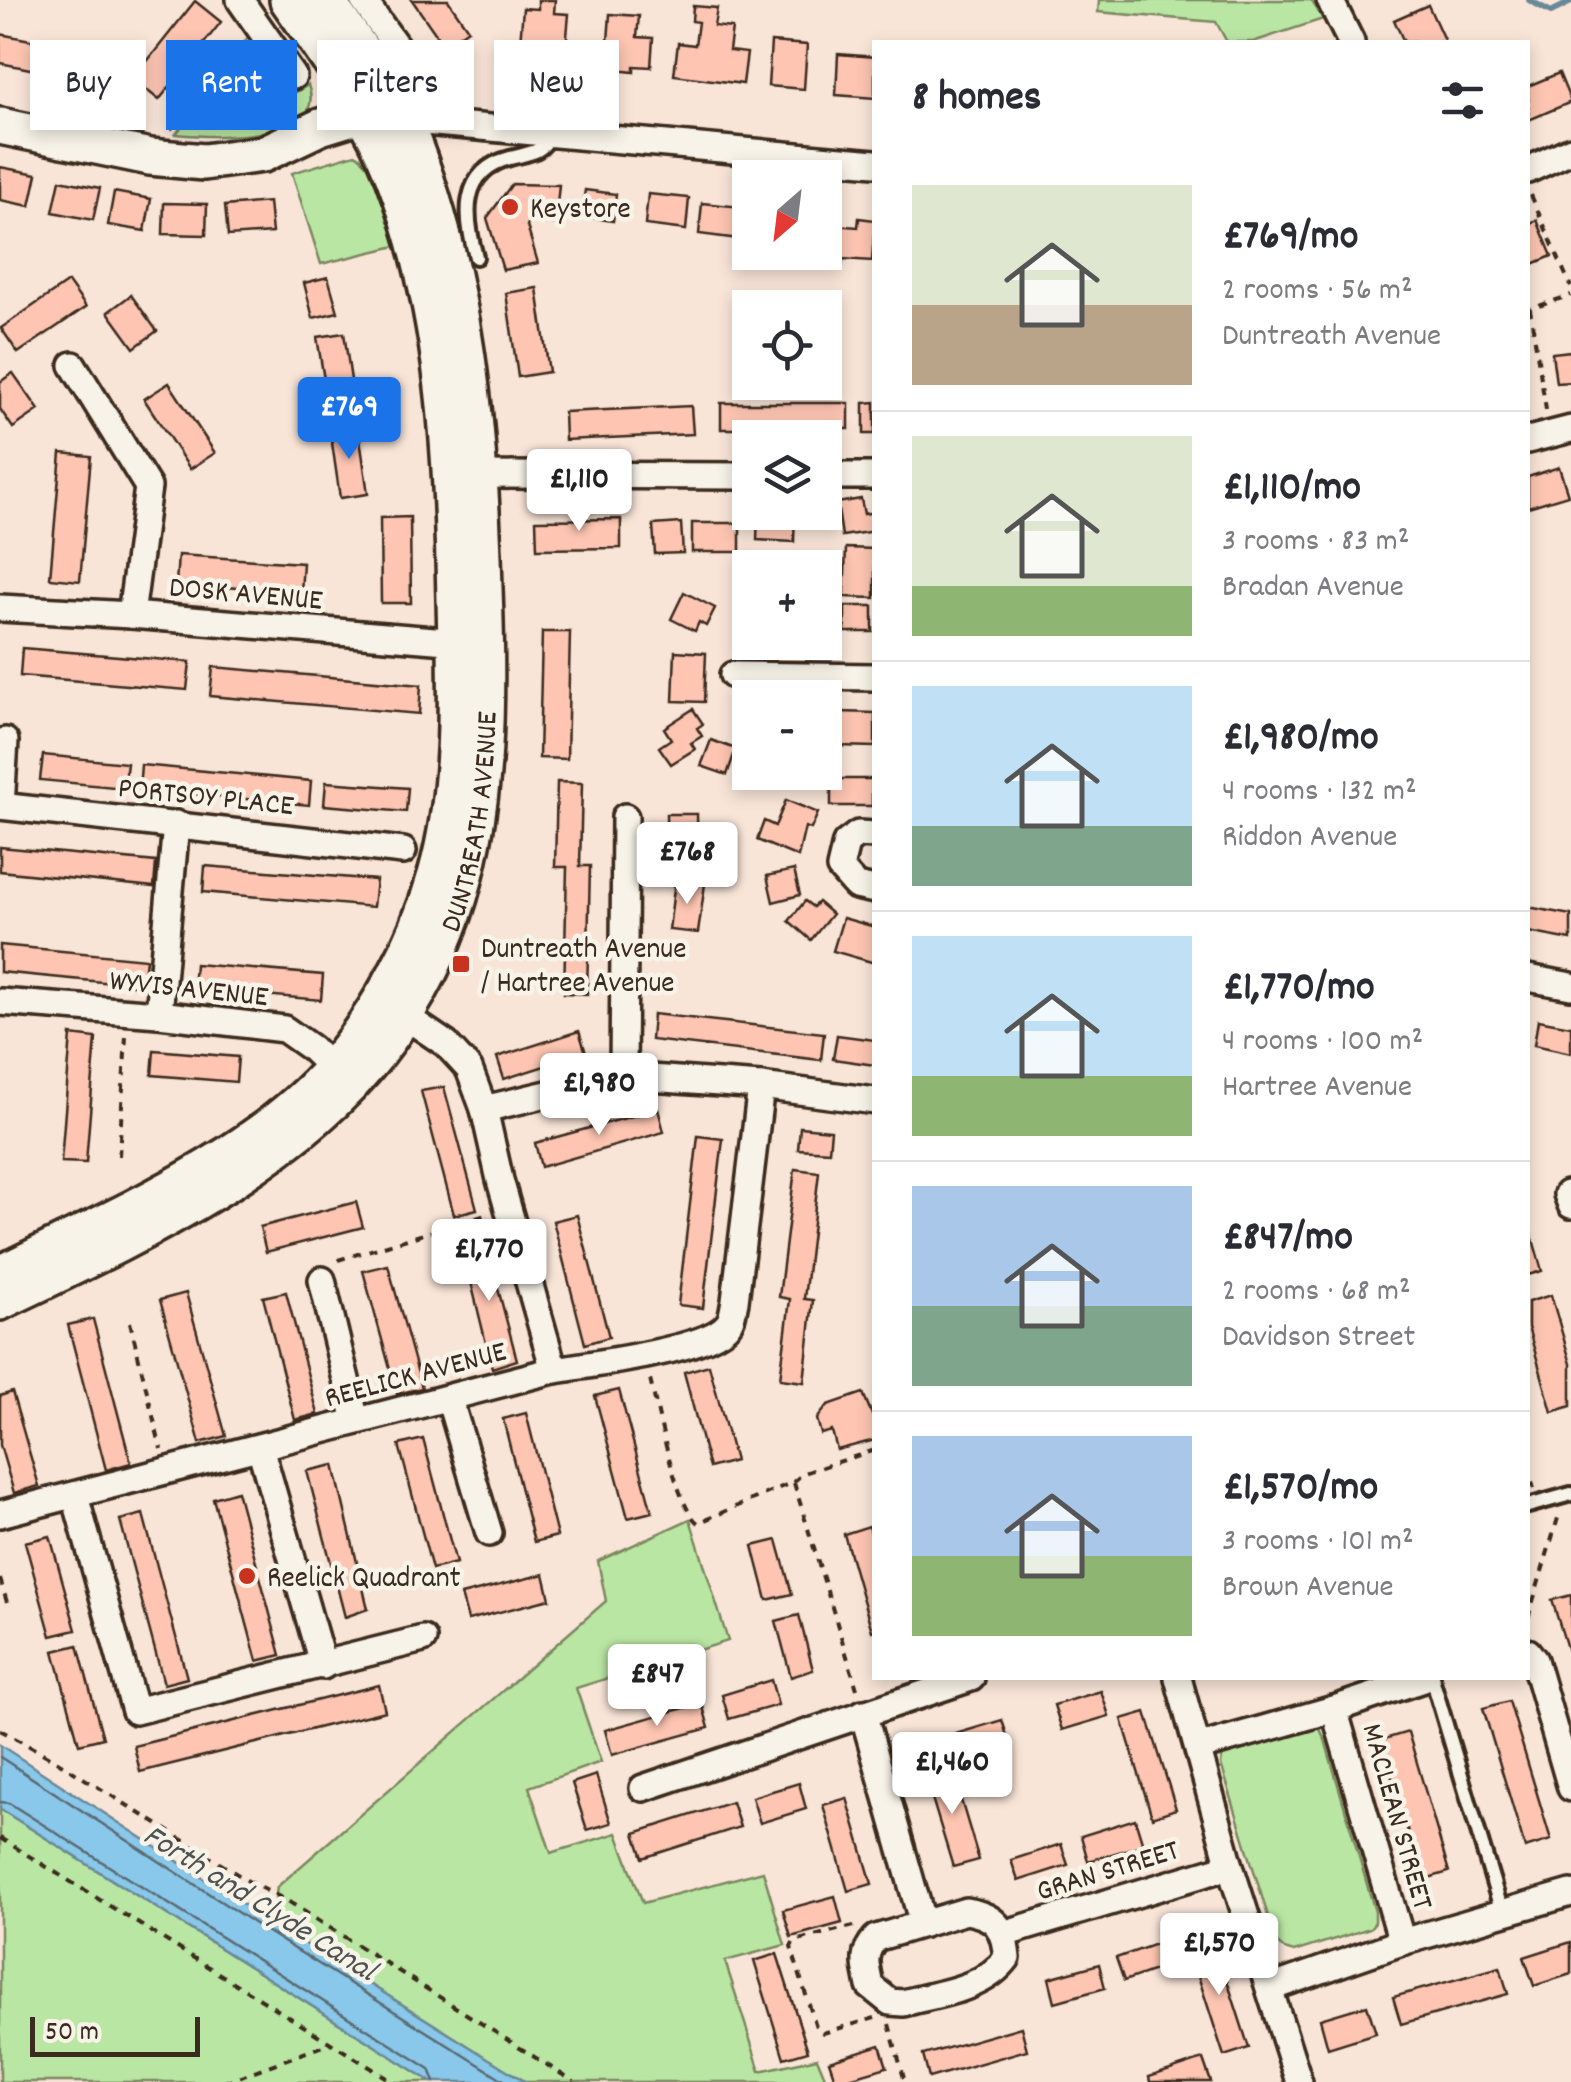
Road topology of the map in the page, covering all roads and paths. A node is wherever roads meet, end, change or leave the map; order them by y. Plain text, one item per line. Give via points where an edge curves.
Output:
1 (288, 0) edge
2 (326, 0) edge
3 (363, 0) edge
4 (1330, 0) edge
5 (247, 10) edge
6 (268, 40) edge
7 (352, 40) edge
8 (392, 40) edge
9 (1350, 40) edge
10 (317, 41) edge
11 (0, 126) edge
12 (317, 128) edge
13 (474, 129) edge
14 (370, 130) edge
15 (407, 130) edge
16 (549, 136) junction
17 (1571, 150) edge
18 (150, 157) junction
19 (872, 163) edge
20 (1530, 169) edge
21 (1530, 191) edge
22 (476, 257) dead end
23 (1571, 287) edge
24 (1571, 295) edge
25 (73, 365) dead end
26 (1549, 434) edge
27 (467, 475) junction
28 (732, 476) edge
29 (842, 476) edge
30 (872, 476) edge
31 (0, 608) edge
32 (131, 615) junction
33 (471, 643) junction
34 (733, 676) dead end
35 (872, 677) edge
36 (5, 740) dead end
37 (1, 806) edge
38 (624, 817) dead end
39 (176, 824) junction
40 (872, 836) edge
41 (403, 851) dead end
42 (872, 889) edge
43 (1530, 978) edge
44 (1571, 986) edge
45 (0, 1002) edge
46 (393, 1007) junction
47 (128, 1012) junction
48 (159, 1014) junction
49 (623, 1076) junction
50 (340, 1077) junction
51 (761, 1086) junction
52 (872, 1100) edge
53 (484, 1110) junction
54 (118, 1156) dead end
55 (508, 1208) junction
56 (0, 1274) edge
57 (322, 1280) joint
58 (0, 1302) edge
59 (130, 1322) dead end
60 (644, 1356) junction
61 (554, 1370) junction
62 (448, 1398) junction
63 (356, 1422) junction
64 (260, 1447) junction
65 (872, 1451) edge
66 (166, 1472) junction
67 (794, 1482) junction
68 (75, 1496) junction
69 (1568, 1496) edge
70 (1530, 1506) edge
71 (0, 1514) edge
72 (489, 1533) dead end
73 (0, 1578) edge
74 (9, 1609) dead end
75 (1530, 1612) edge
76 (423, 1640) dead end
77 (1530, 1655) edge
78 (323, 1666) junction
79 (965, 1680) edge
80 (1179, 1680) edge
81 (1423, 1680) edge
82 (1430, 1680) edge
83 (1334, 1709) junction
84 (863, 1713) junction
85 (0, 1730) edge
86 (1200, 1747) junction
87 (643, 1788) dead end
88 (1571, 1788) edge
89 (0, 1838) edge
90 (1230, 1866) junction
91 (1571, 1893) edge
92 (1502, 1912) junction
93 (923, 1924) junction
94 (1003, 1934) junction
95 (876, 1938) junction
96 (1402, 1942) junction
97 (1270, 1988) junction
98 (895, 2008) junction
99 (331, 2043) junction
100 (224, 2082) edge
101 (394, 2082) edge
102 (574, 2082) edge
103 (905, 2082) edge
104 (1298, 2082) edge

1 - 10 street, DUNTREATH AVENUE
2 - 7 street, DUNTREATH AVENUE
3 - 8 street
4 - 9 street
5 - 6 street
5 - 18 path
11 - 18 street
12 - 18 street via 263,154 204,162
13 - 16 street
14 - 27 street, DUNTREATH AVENUE via 394,176 429,298
15 - 27 street, DUNTREATH AVENUE via 468,353
16 - 19 street
16 - 22 lane via 532,153 504,159 466,200
17 - 20 street
21 - 23 path
24 - 26 path via 1530,308
25 - 32 street via 148,487
27 - 28 street
27 - 33 street, DUNTREATH AVENUE
29 - 30 street
31 - 32 street, DOSK AVENUE
32 - 33 street, DOSK AVENUE
33 - 46 street, DUNTREATH AVENUE via 481,784 470,854 444,939
34 - 35 street
36 - 37 street, PORTSOY PLACE
37 - 39 street, PORTSOY PLACE
38 - 49 street
39 - 41 street, PORTSOY PLACE
39 - 48 street
40 - 42 street via 858,834 846,843 840,868 856,886
43 - 44 street
45 - 47 street, WYVIS AVENUE
46 - 50 street, DUNTREATH AVENUE
46 - 53 street via 469,1069
47 - 48 street, WYVIS AVENUE
47 - 54 path
48 - 50 street, WYVIS AVENUE via 284,1029
49 - 51 street
49 - 53 street
50 - 56 street, DUNTREATH AVENUE via 213,1162
50 - 58 street, DUNTREATH AVENUE via 283,1146 232,1180
51 - 52 street
51 - 60 street, REELICK AVENUE via 731,1321 718,1333
53 - 55 street
55 - 57 path via 318,1266
55 - 61 street
57 - 63 street
59 - 66 path
60 - 61 street, REELICK AVENUE
60 - 67 path via 691,1518 698,1523
61 - 62 street, REELICK AVENUE
62 - 63 street, REELICK AVENUE
62 - 72 street
63 - 64 street, REELICK AVENUE
64 - 66 street, REELICK AVENUE
64 - 78 street
65 - 67 path
66 - 68 street, REELICK AVENUE
67 - 84 path
68 - 71 street, REELICK AVENUE
68 - 78 street via 135,1712
69 - 70 lane
69 - 75 path
73 - 74 path
76 - 78 street
77 - 88 street
79 - 84 street
80 - 86 street
81 - 83 street
82 - 92 lane
83 - 86 street
83 - 96 street, MACLEAN STREET
84 - 87 street
84 - 93 street
85 - 102 path
86 - 90 street
89 - 99 path
90 - 94 street, GRAN STREET
90 - 97 street
91 - 92 street
92 - 96 street
93 - 94 street via 966,1911 985,1914
93 - 95 street
94 - 98 street via 1007,1958 996,1973
95 - 98 street via 864,1959 870,1986
95 - 98 path via 852,1925 791,1947 823,2032
96 - 97 street
97 - 104 street
98 - 103 path via 889,2023
99 - 100 path
99 - 101 path

